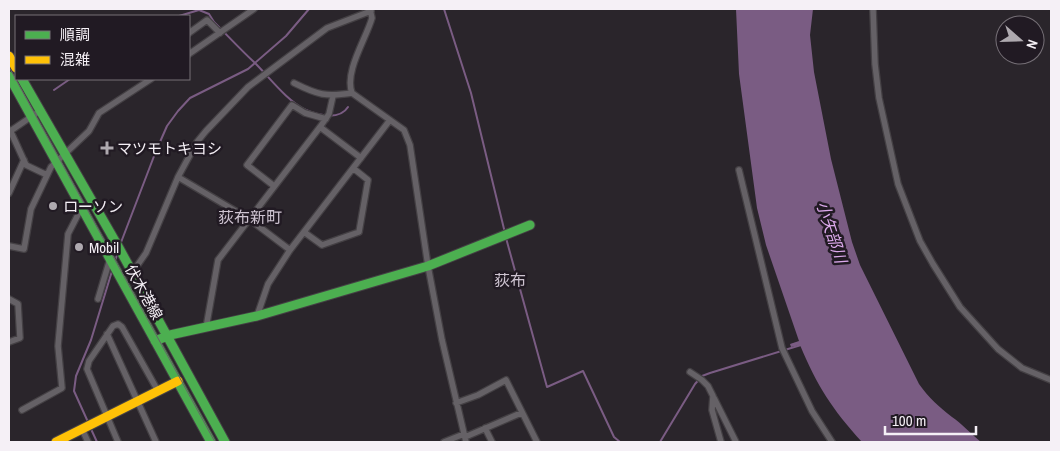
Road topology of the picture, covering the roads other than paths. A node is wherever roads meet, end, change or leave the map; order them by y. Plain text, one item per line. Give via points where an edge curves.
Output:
1 (254, 9) edge
2 (873, 9) edge
3 (371, 10) edge
4 (190, 32) edge
5 (220, 33) junction
6 (190, 53) edge
7 (23, 80) edge
8 (150, 80) edge
9 (10, 82) edge
10 (294, 83) dead end
11 (352, 93) junction
12 (333, 96) junction
13 (41, 110) junction
14 (31, 115) junction
15 (326, 120) junction
16 (390, 120) junction
17 (320, 127) junction
18 (9, 131) edge
19 (64, 154) junction
20 (361, 158) junction
21 (24, 160) junction
22 (56, 161) junction
23 (353, 168) junction
24 (739, 170) dead end
25 (47, 175) junction
26 (178, 177) junction
27 (274, 186) junction
28 (9, 193) edge
29 (82, 207) junction
30 (249, 219) junction
31 (530, 225) dead end
32 (304, 232) junction
33 (9, 246) edge
34 (290, 250) junction
35 (110, 259) junction
36 (428, 266) junction
37 (132, 273) junction
38 (9, 299) edge
39 (98, 299) dead end
40 (257, 316) junction
41 (206, 328) junction
42 (107, 334) junction
43 (165, 336) junction
44 (9, 342) edge
45 (155, 342) junction
46 (690, 372) dead end
47 (1051, 380) edge
48 (178, 381) junction
49 (158, 391) junction
50 (713, 396) junction
51 (138, 402) junction
52 (456, 403) junction
53 (22, 410) dead end
54 (522, 413) junction
55 (107, 417) junction
56 (485, 428) junction
57 (82, 429) junction
58 (71, 438) edge
59 (465, 438) edge
60 (56, 442) edge
61 (88, 442) edge
62 (118, 442) edge
63 (156, 442) edge
64 (211, 442) edge
65 (225, 442) edge
66 (444, 442) edge
67 (492, 442) edge
68 (537, 442) edge
69 (721, 442) edge
70 (736, 442) edge
71 (832, 442) edge

1 - 5 street
2 - 47 street via 879,98 898,184 920,241 960,307 998,349 1022,368
3 - 11 street via 370,26 350,74
3 - 26 street via 328,28 248,87 197,142
4 - 5 street via 207,20
5 - 6 street
7 - 13 main road, 伏木港線
8 - 19 street via 100,113 89,131
9 - 14 main road, 伏木港線
10 - 12 street via 314,93
11 - 12 street
11 - 16 street
12 - 15 street
13 - 14 street
13 - 19 main road, 伏木港線
14 - 18 street
14 - 22 main road, 伏木港線
15 - 17 street
15 - 27 street via 292,105 247,164
16 - 20 street
16 - 36 street via 404,130 410,145
17 - 20 street
17 - 27 street
18 - 21 street
19 - 22 street
19 - 37 main road, 伏木港線
20 - 23 street
21 - 25 street
21 - 28 street
22 - 25 street
22 - 29 main road, 伏木港線
23 - 32 street
23 - 32 street via 368,180 359,232 322,245
24 - 71 street via 782,348 812,411
25 - 33 street via 31,209 24,249
26 - 30 street
26 - 37 street via 146,253
27 - 30 street
29 - 35 main road, 伏木港線
29 - 53 street via 68,234 58,346 62,388
30 - 34 street
30 - 41 street via 218,260
31 - 36 main road
32 - 34 street
34 - 40 street via 268,284
35 - 39 street
35 - 45 main road, 伏木港線
36 - 40 main road
36 - 52 street
37 - 43 main road, 伏木港線
38 - 44 street via 18,304 20,338
40 - 41 main road
41 - 43 main road
42 - 49 street via 113,326 118,324 122,327
42 - 51 street
42 - 55 street via 89,361 87,370
43 - 45 main road
43 - 65 main road, 伏木港線
45 - 48 main road, 伏木港線
46 - 50 street via 708,386
48 - 49 main road
48 - 64 main road, 伏木港線
49 - 51 main road
50 - 69 street via 712,410
50 - 70 street
51 - 55 main road
51 - 63 street
52 - 54 street via 478,396 506,380
52 - 59 street
54 - 56 street
54 - 68 street
55 - 57 main road
55 - 62 street
56 - 59 street
56 - 67 street
57 - 58 main road
57 - 61 street
58 - 60 main road
59 - 66 street

